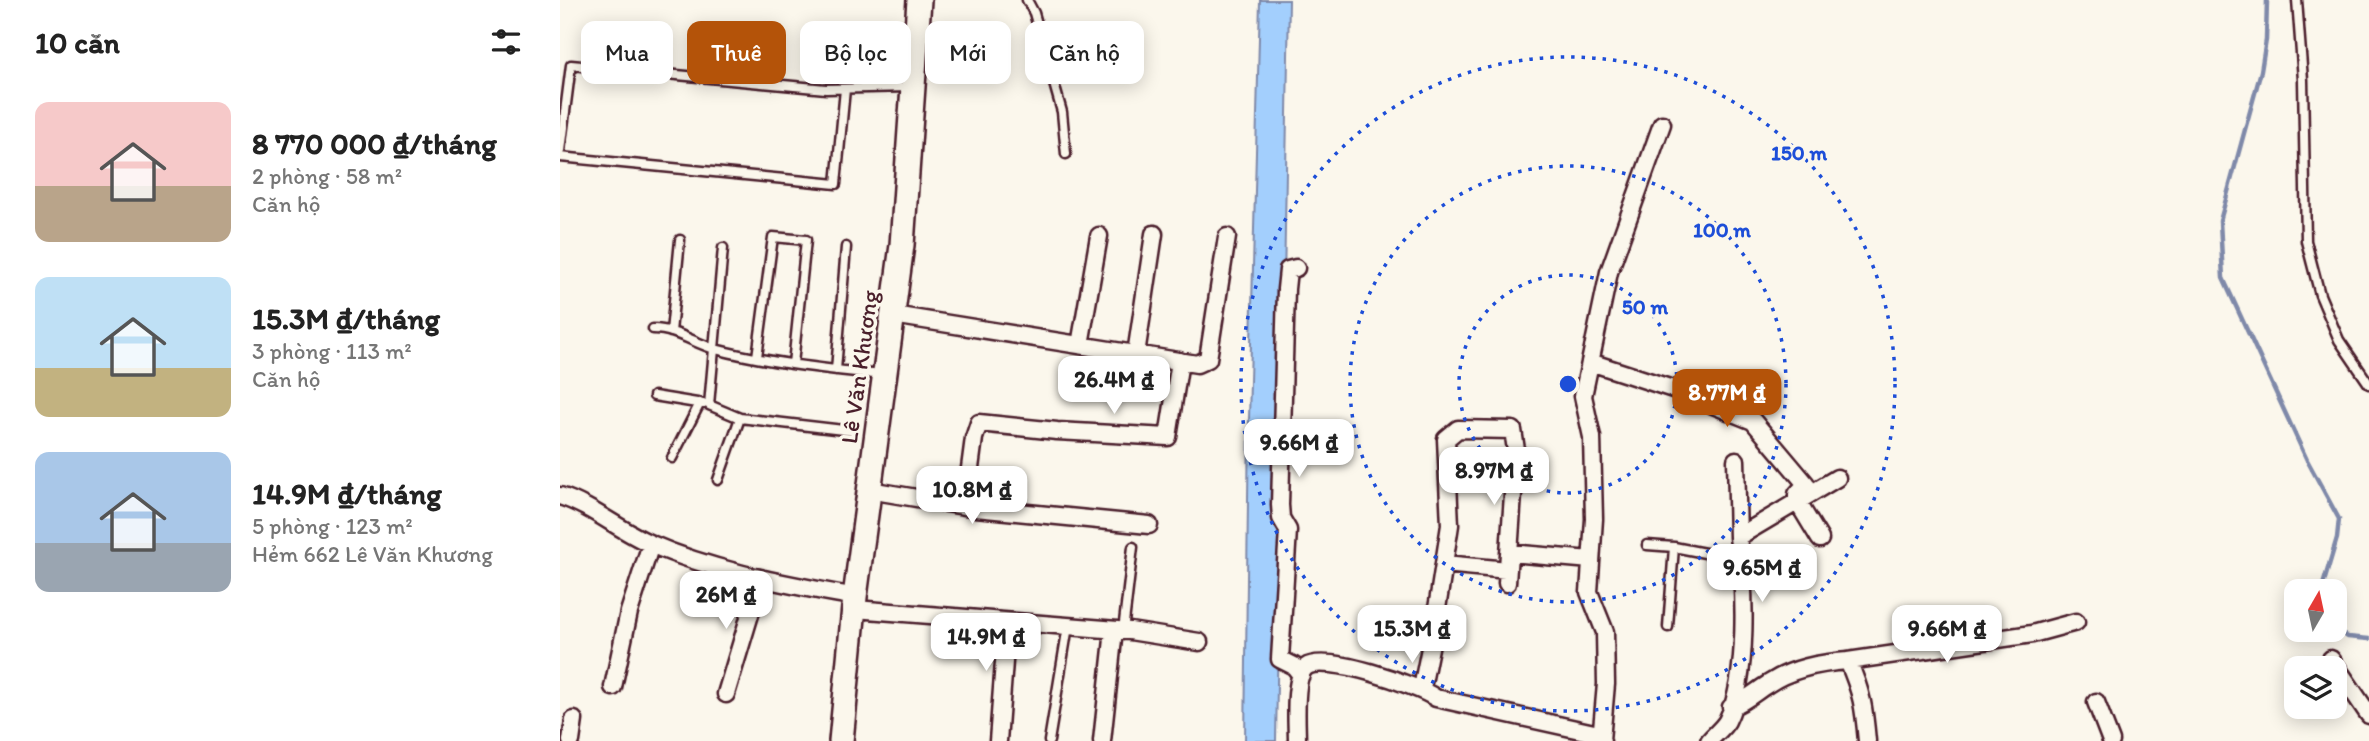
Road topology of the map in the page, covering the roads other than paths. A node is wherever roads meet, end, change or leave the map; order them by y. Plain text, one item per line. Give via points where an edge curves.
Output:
1 (919, 0) edge
2 (1027, 0) edge
3 (2297, 0) edge
4 (912, 87) junction
5 (845, 89) junction
6 (1662, 124) dead end
7 (560, 151) edge
8 (1066, 154) dead end
9 (560, 158) edge
10 (1154, 234) dead end
11 (1099, 236) dead end
12 (1227, 237) dead end
13 (680, 240) dead end
14 (846, 247) dead end
15 (723, 248) dead end
16 (1296, 268) dead end
17 (893, 314) junction
18 (653, 329) dead end
19 (671, 332) junction
20 (1080, 345) junction
21 (713, 348) junction
22 (1136, 354) junction
23 (757, 357) junction
24 (1180, 361) junction
25 (1590, 362) junction
26 (793, 364) junction
27 (836, 370) junction
28 (885, 376) junction
29 (2369, 384) edge
30 (654, 396) dead end
31 (704, 404) junction
32 (740, 418) junction
33 (852, 431) dead end
34 (673, 458) dead end
35 (1736, 460) dead end
36 (1837, 478) dead end
37 (718, 480) dead end
38 (869, 490) junction
39 (560, 496) edge
40 (1797, 500) junction
41 (965, 506) junction
42 (1149, 525) dead end
43 (1738, 537) junction
44 (1820, 539) dead end
45 (651, 544) junction
46 (1647, 545) dead end
47 (1133, 547) dead end
48 (1674, 547) junction
49 (1510, 553) junction
50 (1591, 560) junction
51 (1741, 560) junction
52 (1444, 564) junction
53 (761, 578) junction
54 (855, 603) junction
55 (1007, 622) junction
56 (2076, 622) dead end
57 (1068, 626) junction
58 (1668, 627) dead end
59 (1118, 630) junction
60 (1199, 642) dead end
61 (1848, 661) junction
62 (1300, 675) junction
63 (2347, 683) edge
64 (613, 687) dead end
65 (1422, 688) junction
66 (726, 694) dead end
67 (2096, 702) dead end
68 (1731, 707) junction
69 (2369, 715) edge
70 (574, 720) dead end
71 (1602, 740) edge
72 (571, 741) edge
73 (841, 741) edge
74 (998, 741) edge
75 (1049, 741) edge
76 (1102, 741) edge
77 (1297, 741) edge
78 (1709, 741) edge
79 (1867, 741) edge
80 (2111, 741) edge

1 - 4 main road, Lê Văn Khương
2 - 8 lane via 1062,113
3 - 29 lane via 2306,241 2320,295 2339,340
4 - 5 lane
4 - 17 main road, Lê Văn Khương
5 - 7 lane via 571,65
5 - 9 lane via 836,184
6 - 25 street via 1609,272
10 - 22 street
11 - 20 street
12 - 24 street via 1208,359 1197,364
13 - 19 lane
14 - 27 lane
15 - 21 lane
16 - 62 street via 1288,270 1286,289 1280,505 1288,530 1280,659
17 - 20 street
17 - 28 main road, Lê Văn Khương
18 - 19 lane
19 - 21 lane
20 - 22 street
21 - 23 lane
21 - 31 lane
22 - 24 street
23 - 26 lane
23 - 26 lane via 773,237 806,240
24 - 41 street via 1168,437 979,423
25 - 40 street via 1753,421 1806,484
25 - 50 street via 1583,396 1592,437
26 - 27 lane
27 - 28 lane
28 - 38 main road, Lê Văn Khương
30 - 31 lane
31 - 32 lane
31 - 34 lane
32 - 33 lane
32 - 37 lane
35 - 43 street
36 - 40 street
38 - 41 street
38 - 54 main road, Lê Văn Khương
39 - 45 street
40 - 43 street
40 - 44 street
41 - 42 street
43 - 51 street
45 - 53 street
45 - 64 street via 632,600
46 - 48 lane
47 - 59 lane
48 - 51 lane
48 - 58 lane
49 - 50 street
49 - 52 street via 1507,577
49 - 52 street via 1513,430 1458,429 1446,439 1450,525
50 - 71 street via 1589,592 1605,632
51 - 68 street via 1745,587
52 - 65 street
53 - 54 street
53 - 66 street
54 - 55 street
54 - 73 main road, Lê Văn Khương
55 - 57 street
55 - 74 street
56 - 61 street via 2032,634
57 - 59 street
57 - 75 lane
59 - 60 street
59 - 76 street
61 - 68 street via 1817,663 1782,676 1753,698
61 - 79 street via 1862,692
62 - 65 street via 1319,662
62 - 77 street
63 - 69 street
65 - 71 street via 1436,698 1594,733
67 - 80 street
68 - 78 street via 1727,722
70 - 72 street

